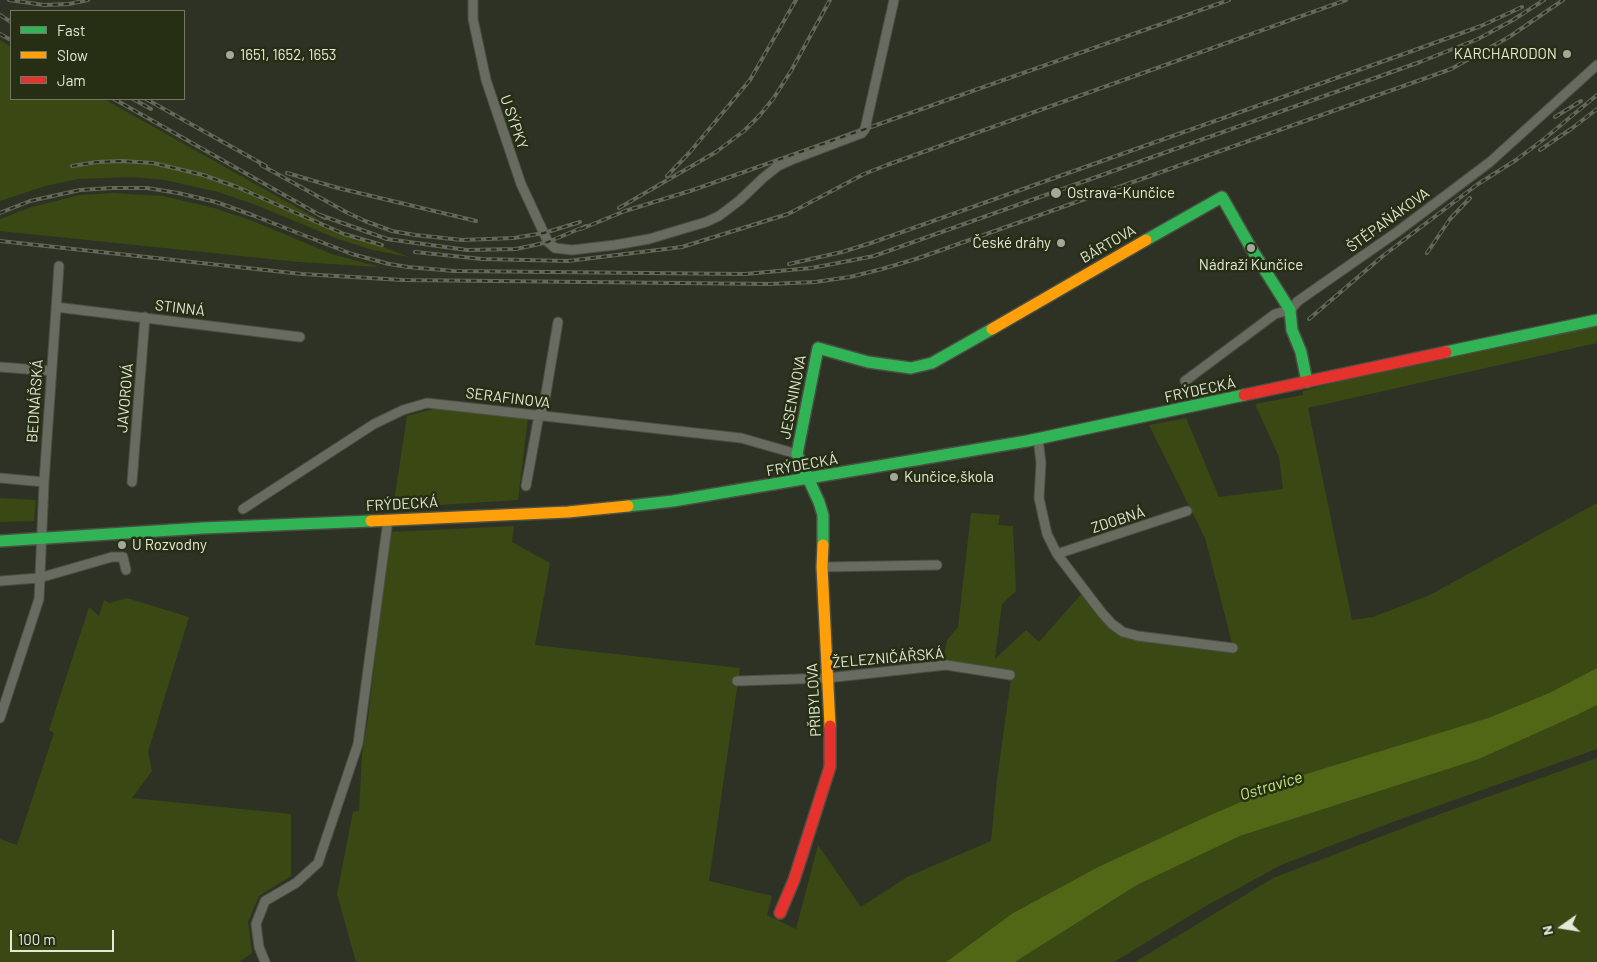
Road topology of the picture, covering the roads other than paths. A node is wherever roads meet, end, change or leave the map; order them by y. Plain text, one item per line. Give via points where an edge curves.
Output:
1 (473, 0) edge
2 (894, 0) edge
3 (1597, 65) edge
4 (59, 266) dead end
5 (56, 306) junction
6 (1290, 310) junction
7 (145, 317) junction
8 (1597, 320) edge
9 (558, 322) dead end
10 (300, 337) dead end
11 (818, 348) joint
12 (0, 367) edge
13 (51, 372) junction
14 (1185, 381) dead end
15 (1307, 382) junction
16 (539, 415) junction
17 (1038, 438) junction
18 (797, 454) junction
19 (0, 478) edge
20 (808, 479) junction
21 (44, 482) junction
22 (132, 482) dead end
23 (526, 486) dead end
24 (243, 509) dead end
25 (1187, 511) dead end
26 (388, 520) junction
27 (40, 538) junction
28 (0, 541) edge
29 (1057, 554) junction
30 (937, 565) dead end
31 (822, 567) junction
32 (126, 570) dead end
33 (39, 578) junction
34 (0, 581) edge
35 (1233, 648) dead end
36 (1010, 675) dead end
37 (827, 678) junction
38 (737, 681) dead end
39 (0, 718) edge
40 (780, 914) dead end
41 (265, 962) edge

1 - 2 street, U SÝPKY via 473,19 486,80 521,184 551,246 572,250 668,234 706,222 740,200 778,166 862,133
3 - 6 street, ŠTĚPAŇÁKOVA via 1490,162
4 - 5 street, BEDNÁŘSKÁ
5 - 7 street, STINNÁ
5 - 13 street, BEDNÁŘSKÁ
6 - 11 main road, BÁRTOVA via 1222,197 924,366 911,368 868,362
6 - 14 street, ŠTĚPAŇÁKOVA via 1276,314
6 - 15 main road, BÁRTOVA via 1292,330 1301,352
7 - 10 street, STINNÁ
7 - 22 street, JAVOROVÁ
8 - 15 main road, FRÝDECKÁ
9 - 16 street via 544,405
11 - 18 main road, JESENINOVA
12 - 13 street
13 - 21 street, BEDNÁŘSKÁ
15 - 17 main road, FRÝDECKÁ
16 - 18 street, SERAFINOVA via 742,438
16 - 23 street
16 - 24 street, SERAFINOVA via 427,403 403,410 374,424
17 - 20 main road, FRÝDECKÁ
17 - 29 street via 1041,463 1039,498 1047,534
18 - 20 main road, JESENINOVA
19 - 21 street
20 - 26 main road, FRÝDECKÁ via 612,508
20 - 31 main road, PŘIBYLOVA via 823,515
21 - 27 street, BEDNÁŘSKÁ
25 - 29 street, ZDOBNÁ
26 - 27 main road, FRÝDECKÁ
26 - 41 street via 358,744 318,863 296,883 266,901 259,916 257,932
27 - 28 main road, FRÝDECKÁ
27 - 33 street, BEDNÁŘSKÁ
29 - 35 street via 1102,613 1124,632
30 - 31 street
31 - 37 main road, PŘIBYLOVA
32 - 33 street via 123,557 112,557
33 - 34 street
33 - 39 street, BEDNÁŘSKÁ via 39,600
36 - 37 street, ŽELEZNIČÁŘSKÁ via 946,666
37 - 38 street, ŽELEZNIČÁŘSKÁ
37 - 40 main road, PŘIBYLOVA via 832,757 794,880

